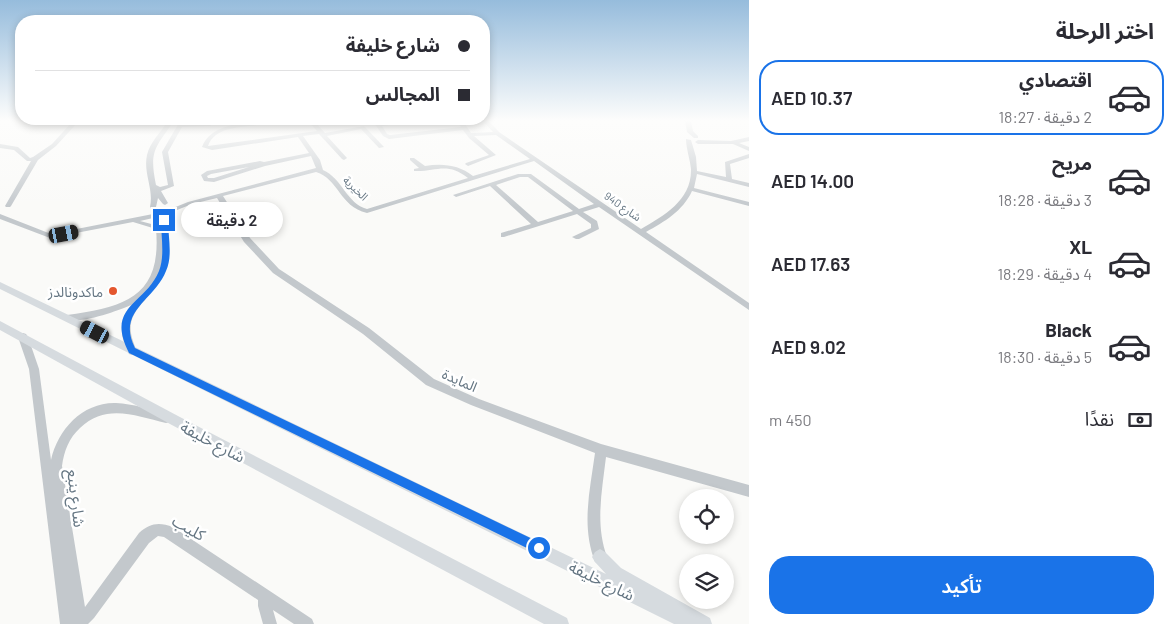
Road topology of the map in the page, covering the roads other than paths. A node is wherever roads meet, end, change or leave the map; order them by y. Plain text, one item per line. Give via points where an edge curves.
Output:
1 (18, 150) edge
2 (48, 150) edge
3 (152, 150) edge
4 (156, 150) edge
5 (166, 150) edge
6 (309, 150) edge
7 (337, 150) edge
8 (487, 150) edge
9 (523, 150) edge
10 (694, 150) edge
11 (312, 154) junction
12 (749, 156) edge
13 (344, 158) dead end
14 (35, 159) junction
15 (412, 159) dead end
16 (536, 159) junction
17 (264, 164) junction
18 (468, 164) dead end
19 (420, 169) joint
20 (320, 170) junction
21 (695, 172) junction
22 (473, 179) junction
23 (729, 180) junction
24 (491, 184) junction
25 (749, 185) edge
26 (692, 189) junction
27 (158, 190) junction
28 (456, 195) dead end
29 (219, 196) junction
30 (190, 203) joint
31 (600, 204) junction
32 (749, 204) edge
33 (8, 206) dead end
34 (168, 208) junction
35 (153, 212) junction
36 (579, 212) junction
37 (0, 216) edge
38 (131, 221) junction
39 (537, 224) junction
40 (160, 228) junction
41 (640, 232) junction
42 (504, 235) dead end
43 (576, 237) dead end
44 (0, 285) edge
45 (0, 293) edge
46 (22, 296) junction
47 (749, 307) edge
48 (67, 318) junction
49 (0, 325) edge
50 (23, 337) junction
51 (132, 351) junction
52 (174, 420) junction
53 (601, 450) junction
54 (749, 491) edge
55 (56, 504) junction
56 (600, 557) joint
57 (265, 598) junction
58 (76, 624) edge
59 (270, 624) edge
60 (307, 624) edge
61 (561, 624) edge
62 (692, 624) edge
63 (704, 624) edge

1 - 14 street via 29,160
2 - 14 street
3 - 35 street
4 - 27 street
5 - 27 street via 170,187
6 - 11 street
7 - 13 street
8 - 18 street via 493,155
9 - 16 street, شارع 940
10 - 21 street
11 - 17 street
11 - 20 street
12 - 23 street via 727,163
14 - 33 street
15 - 19 street
16 - 22 street, الخيرية
16 - 31 street, شارع 940
17 - 17 street via 210,181 204,176 212,171
19 - 22 street via 443,165 454,167
20 - 22 street, الخيرية via 363,211
20 - 29 street
21 - 23 street
21 - 26 street
23 - 25 street
24 - 28 street
24 - 36 street via 522,174 529,175
24 - 39 street
26 - 32 street
26 - 41 street via 677,210
27 - 34 street
29 - 30 street
29 - 53 street, المايدة via 247,240 276,271 366,331 423,377 475,402
30 - 34 street
31 - 36 street
31 - 41 street, شارع 940
34 - 35 street
34 - 35 street
34 - 51 street via 164,223 166,261 163,272 128,316 125,331
35 - 38 street
35 - 40 street
36 - 39 street
36 - 43 street via 596,228
37 - 38 street via 50,236
38 - 40 street
39 - 42 street
40 - 48 street via 161,261 155,279 147,288 110,311
41 - 47 street, شارع 940
44 - 46 main road, شارع خليفة
45 - 46 main road
46 - 48 main road, شارع خليفة
48 - 51 main road, شارع خليفة
49 - 50 main road, شارع خليفة
50 - 52 main road, شارع خليفة
50 - 55 street, شارع ينبع via 34,369
51 - 62 main road, شارع خليفة
52 - 55 street, شارع ينبع via 124,408 109,408 81,420 70,430 58,454
52 - 61 main road, شارع خليفة
53 - 54 street, المايدة
53 - 56 street via 593,528
55 - 58 street, شارع ينبع
56 - 63 main road via 616,573
57 - 58 street, كليب via 168,532 157,529 144,538 89,613
57 - 59 street
57 - 60 street, كليب

